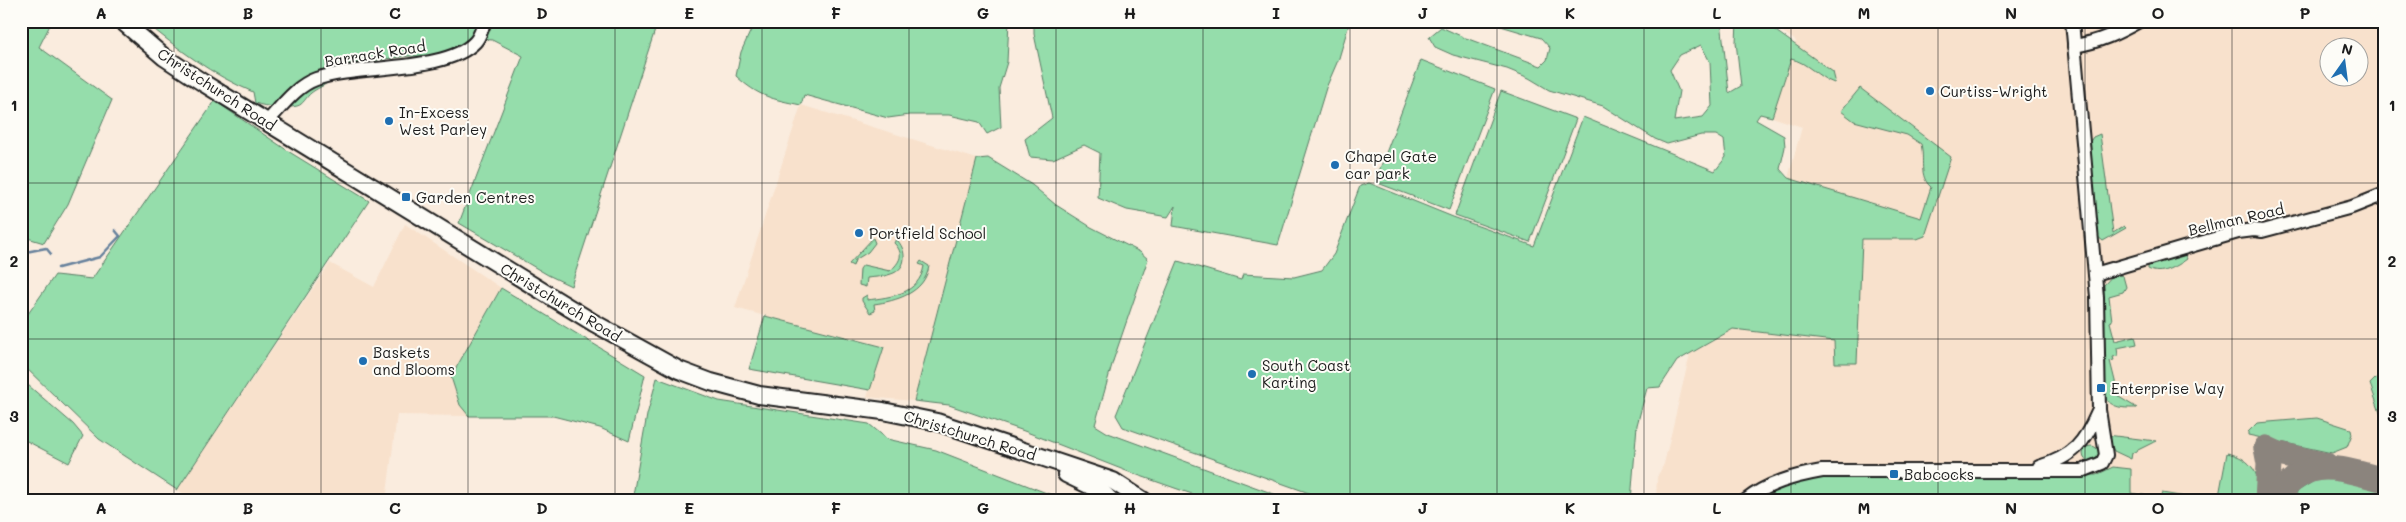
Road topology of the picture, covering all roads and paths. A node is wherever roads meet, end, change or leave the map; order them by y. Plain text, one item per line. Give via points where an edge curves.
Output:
1 (122, 21) edge
2 (485, 21) edge
3 (2072, 21) edge
4 (2139, 21) edge
5 (2074, 46) junction
6 (267, 122) junction
7 (2385, 194) edge
8 (2095, 274) junction
9 (2099, 410) junction
10 (2082, 443) junction
11 (2103, 445) junction
12 (1033, 454) junction
13 (1053, 461) junction
14 (2092, 468) junction
15 (2026, 470) junction
16 (1111, 501) edge
17 (1122, 501) edge
18 (1144, 501) edge
19 (1745, 501) edge

1 - 6 main road, Christchurch Road via 164,57
2 - 6 street, Barrack Road via 476,41 446,59 354,70 316,79 296,91
3 - 5 street
4 - 5 street via 2116,35
5 - 8 street
6 - 12 main road, Christchurch Road via 586,318 679,370 759,395 884,410 937,422
7 - 8 street, Bellman Road via 2333,212 2262,231 2238,232
8 - 9 street
9 - 10 street
9 - 11 street
10 - 11 street via 2092,439
10 - 14 street via 2077,454 2080,462
10 - 15 street via 2053,462
11 - 14 street via 2105,459
12 - 13 main road, Christchurch Road
12 - 16 main road via 1101,491
13 - 17 main road, Christchurch Road via 1111,491
13 - 18 main road, Christchurch Road via 1113,481
14 - 15 street via 2082,471
15 - 19 street via 1822,471 1772,484

